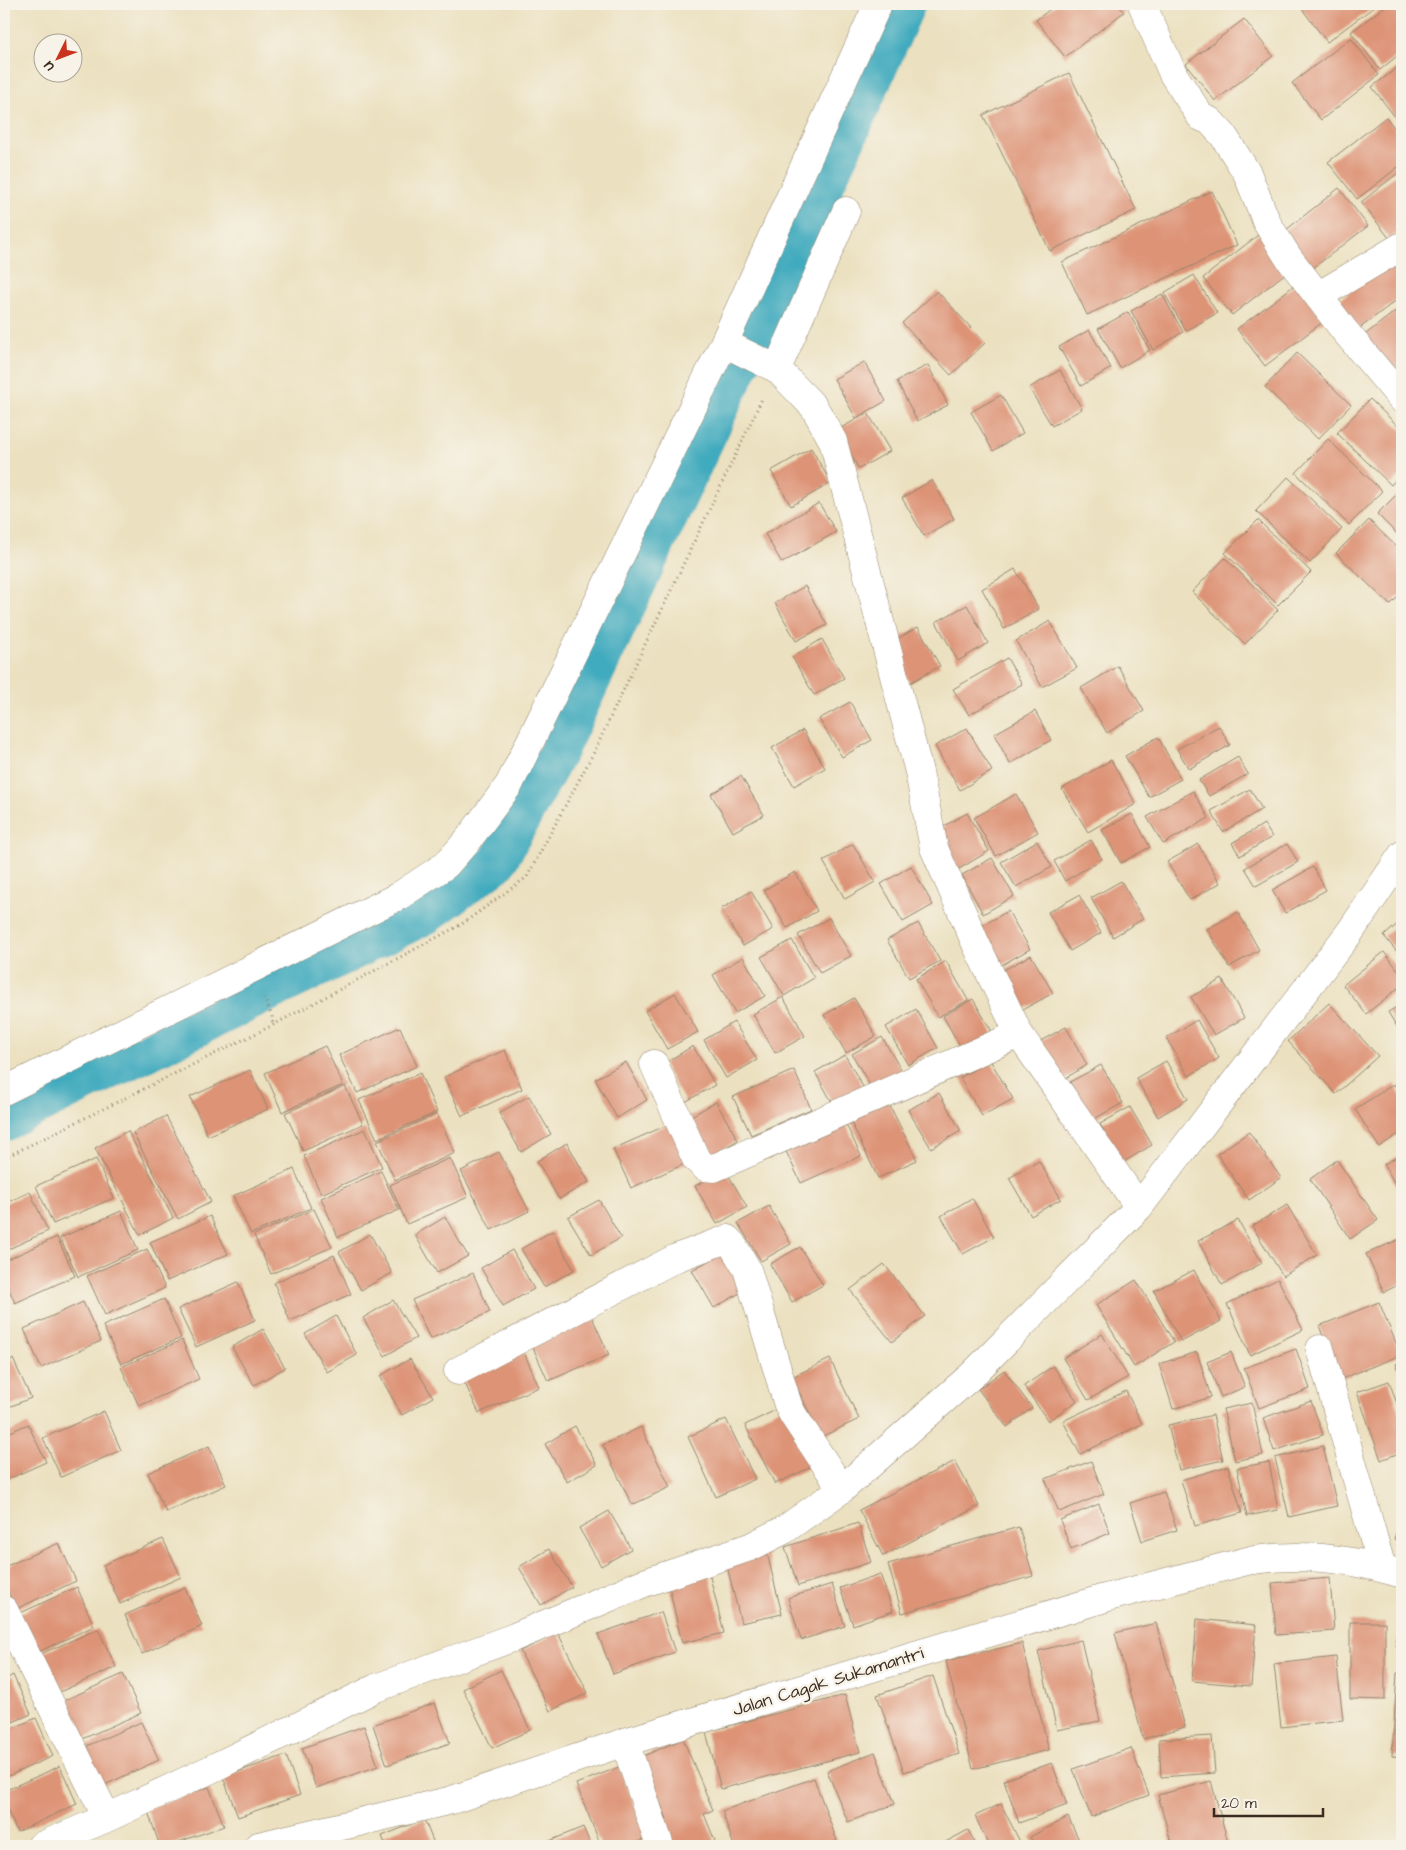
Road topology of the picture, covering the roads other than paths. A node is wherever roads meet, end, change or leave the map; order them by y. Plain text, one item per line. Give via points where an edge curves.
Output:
1 (878, 4) edge
2 (1142, 4) edge
3 (846, 211) dead end
4 (1402, 246) edge
5 (1318, 296) junction
6 (729, 345) junction
7 (773, 367) junction
8 (1402, 399) edge
9 (1402, 855) edge
10 (1019, 1034) junction
11 (654, 1064) dead end
12 (4, 1091) edge
13 (1139, 1207) junction
14 (1320, 1349) dead end
15 (458, 1370) dead end
16 (842, 1489) junction
17 (1392, 1571) edge
18 (4, 1610) edge
19 (625, 1742) junction
20 (107, 1818) junction
21 (41, 1846) edge
22 (258, 1846) edge
23 (660, 1846) edge

1 - 6 street
2 - 5 street via 1173,74 1190,103 1223,135 1247,173 1267,223
3 - 7 street
4 - 5 street
5 - 8 street
6 - 7 street
6 - 12 street via 509,785 446,865 399,896
7 - 10 street via 814,407 833,441 919,772 934,848
9 - 13 street via 1350,932
10 - 11 street via 714,1168 705,1167 696,1159
10 - 13 street
13 - 16 street via 971,1376
14 - 17 street
15 - 16 street via 676,1258 726,1239 747,1269 788,1406
16 - 20 street via 784,1530 750,1547 644,1583 512,1638 376,1688
17 - 19 street, Jalan Cagak Sukamantri via 1341,1559 1299,1556 1247,1561 1105,1598
18 - 20 street
19 - 22 street, Jalan Cagak Sukamantri via 452,1800
19 - 23 street
20 - 21 street

